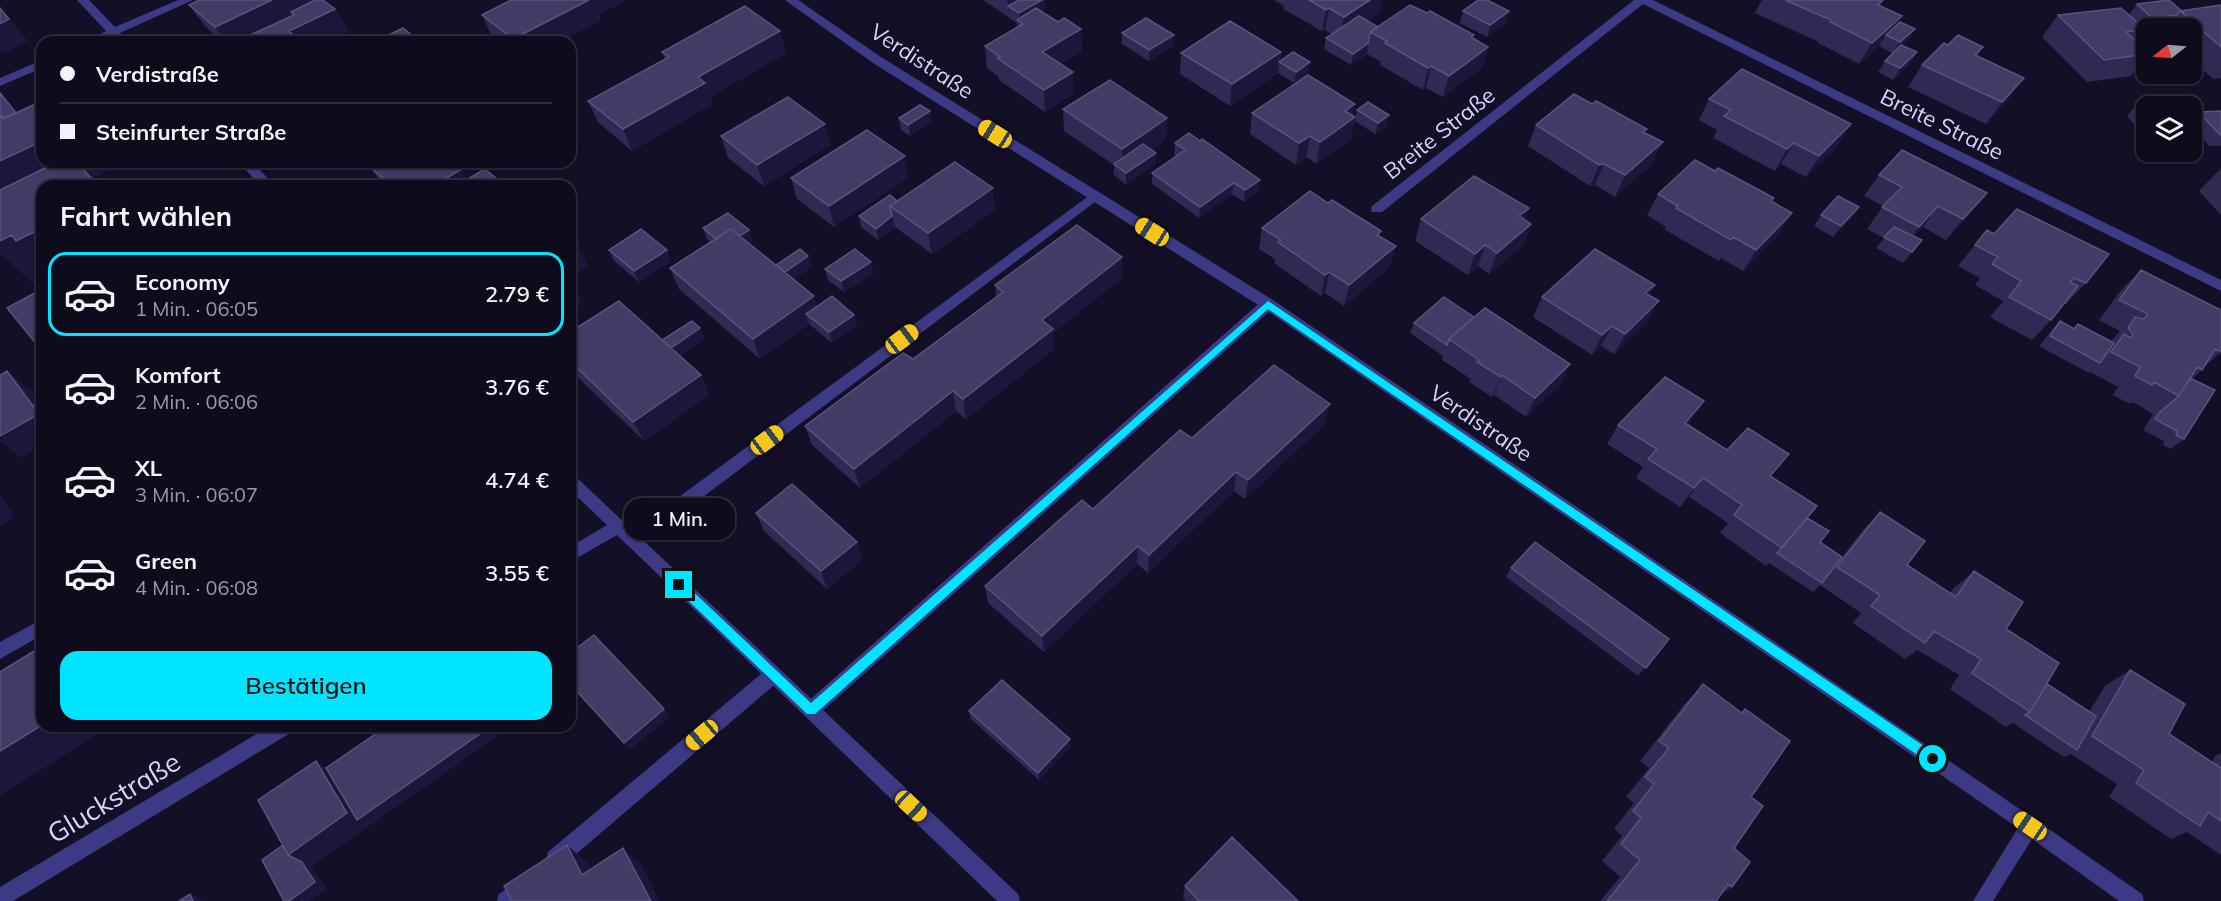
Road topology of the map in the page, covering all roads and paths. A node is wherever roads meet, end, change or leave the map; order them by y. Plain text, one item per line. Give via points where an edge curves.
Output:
1 (83, 0) edge
2 (187, 0) edge
3 (790, 0) edge
4 (1642, 0) edge
5 (112, 32) junction
6 (103, 36) edge
7 (116, 36) edge
8 (36, 67) edge
9 (0, 82) edge
10 (250, 168) edge
11 (263, 180) edge
12 (1094, 196) junction
13 (1377, 209) dead end
14 (2221, 286) edge
15 (1268, 304) junction
16 (576, 486) edge
17 (618, 527) junction
18 (633, 540) junction
19 (576, 552) edge
20 (36, 630) edge
21 (0, 651) edge
22 (773, 675) junction
23 (811, 710) junction
24 (276, 732) edge
25 (2030, 826) junction
26 (0, 898) edge
27 (506, 901) edge
28 (1011, 901) edge
29 (1982, 901) edge
30 (2135, 901) edge

1 - 5 street
2 - 5 street
3 - 12 street, Verdistraße via 877,60
4 - 13 street, Breite Straße
4 - 14 street, Breite Straße
5 - 6 street
5 - 7 street
8 - 9 street
10 - 11 street
12 - 15 street, Verdistraße
12 - 18 street
15 - 23 street
15 - 25 street, Verdistraße
16 - 17 street
17 - 18 street
17 - 19 street
18 - 22 street
20 - 21 street
22 - 23 street
22 - 27 street
23 - 28 street
24 - 26 street, Gluckstraße
25 - 29 street
25 - 30 street, Verdistraße

